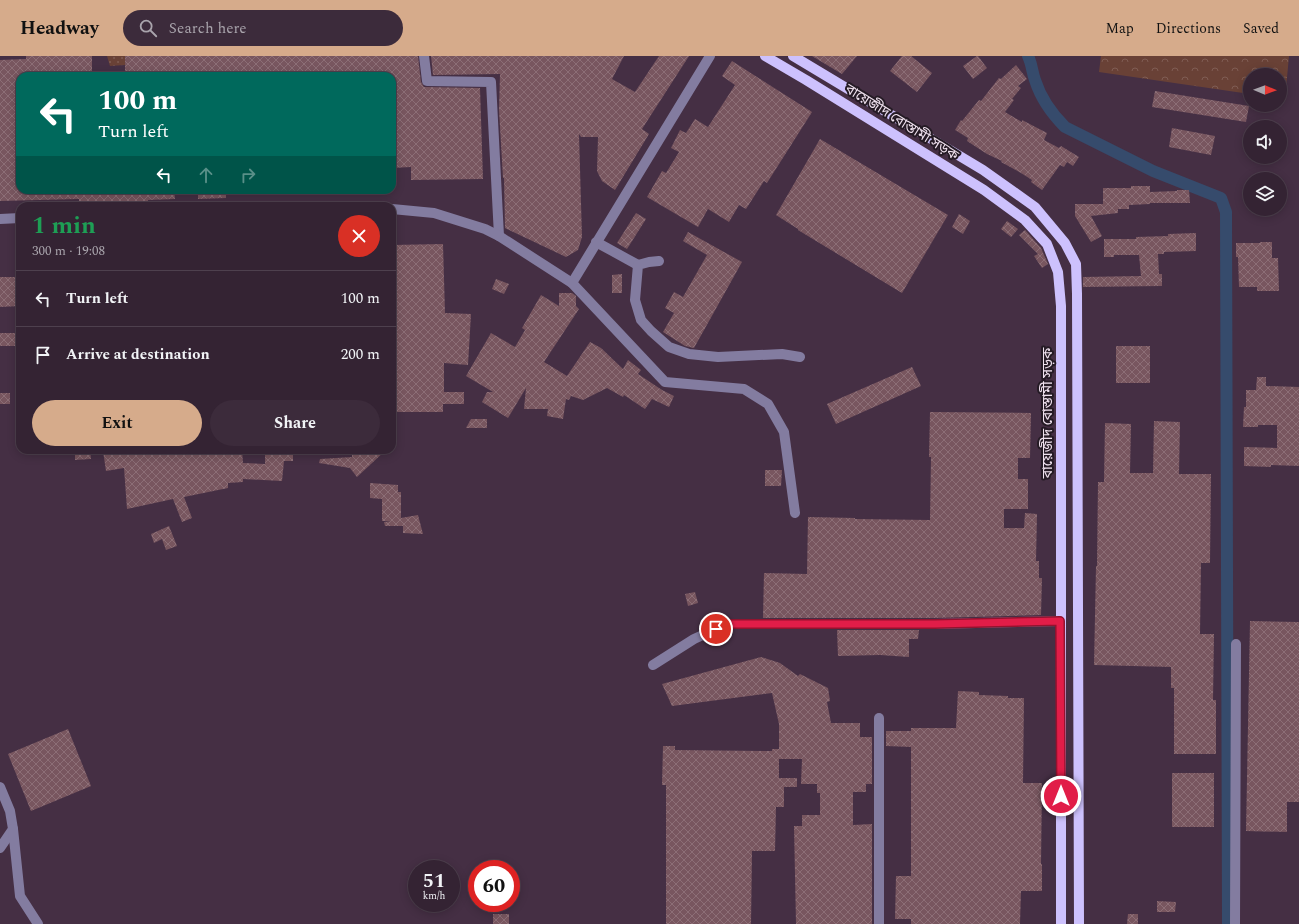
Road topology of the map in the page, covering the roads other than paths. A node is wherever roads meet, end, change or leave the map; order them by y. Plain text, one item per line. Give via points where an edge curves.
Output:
1 (424, 56) edge
2 (710, 56) edge
3 (765, 56) edge
4 (797, 57) edge
5 (396, 209) edge
6 (16, 218) edge
7 (0, 219) edge
8 (499, 236) junction
9 (596, 242) junction
10 (659, 261) dead end
11 (638, 265) junction
12 (572, 283) junction
13 (800, 357) dead end
14 (795, 513) dead end
15 (1060, 621) junction
16 (1236, 644) dead end
17 (653, 665) dead end
18 (879, 718) dead end
19 (0, 787) edge
20 (13, 829) junction
21 (0, 848) edge
22 (38, 924) edge
23 (879, 924) edge
24 (1061, 924) edge
25 (1079, 924) edge
26 (1235, 924) edge

1 - 8 street via 427,81 492,82
2 - 9 street
3 - 15 main road, বায়েজীদ বোস্তামী সড়ক via 984,190 1025,220 1047,244 1058,272 1061,306
4 - 25 main road, বায়েজীদ বোস্তামী সড়ক via 983,170 1035,207 1065,243 1076,264
5 - 8 street via 434,213
6 - 7 street
8 - 12 street
9 - 11 street
9 - 12 street
10 - 11 street
11 - 13 street via 635,300 641,320 669,347 689,354 718,357 782,354
12 - 14 street via 665,382 744,389 768,404 784,432
15 - 17 street via 727,624 694,639
15 - 24 main road, বায়েজীদ বোস্তামী সড়ক
16 - 26 street
18 - 23 street
19 - 20 street via 10,811
20 - 21 street
20 - 22 street via 20,896

